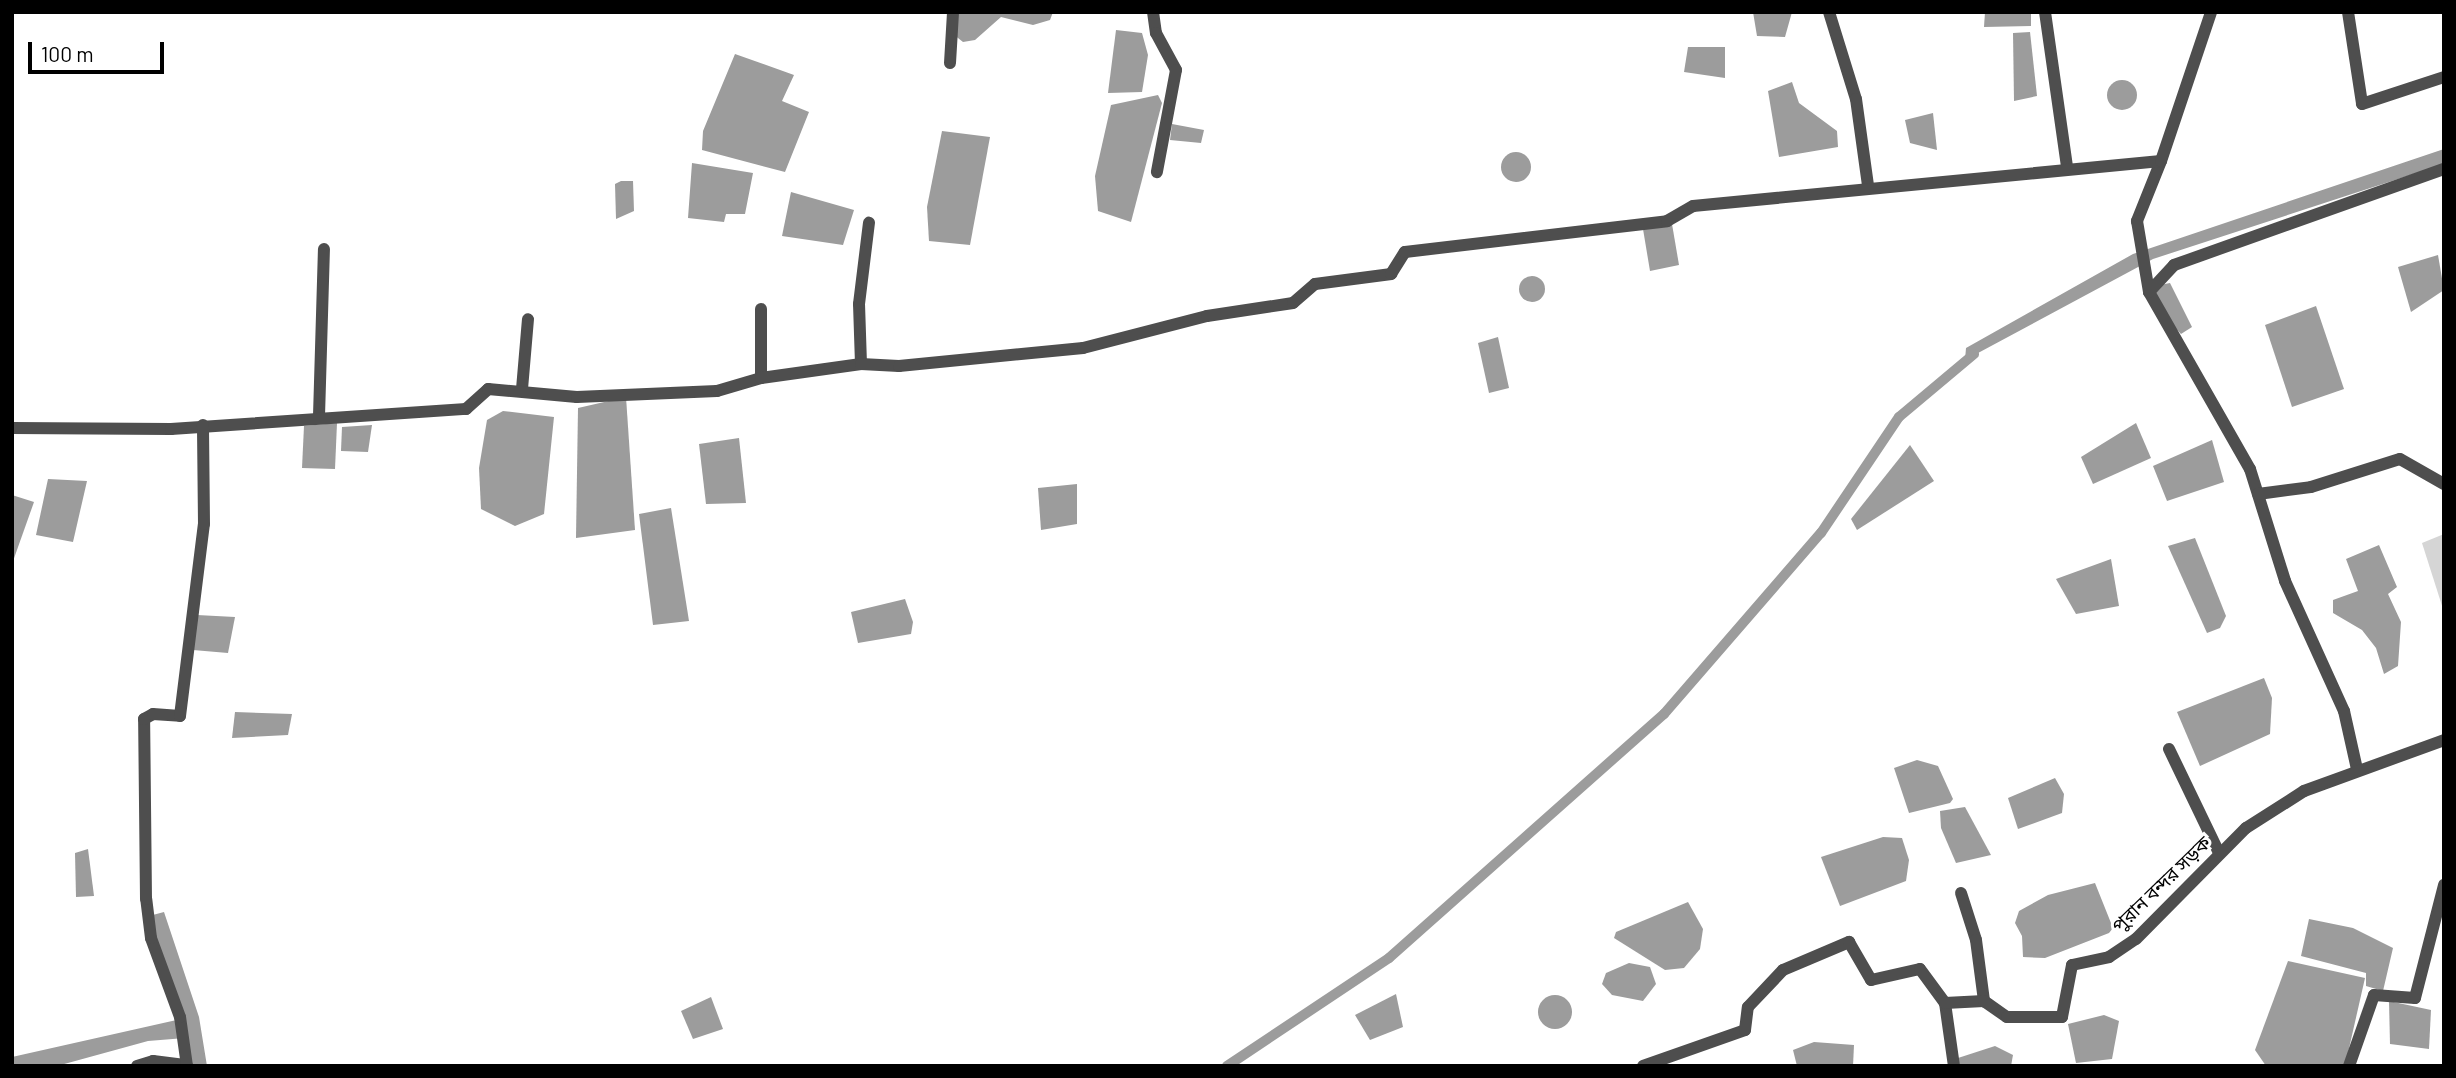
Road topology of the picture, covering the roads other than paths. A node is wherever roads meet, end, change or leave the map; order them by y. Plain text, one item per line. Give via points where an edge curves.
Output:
1 (953, 12) edge
2 (1153, 12) edge
3 (1829, 12) edge
4 (2045, 12) edge
5 (2211, 12) edge
6 (2348, 12) edge
7 (950, 63) dead end
8 (2444, 77) edge
9 (2161, 161) junction
10 (2067, 166) junction
11 (2444, 169) edge
12 (1157, 172) dead end
13 (1868, 186) junction
14 (869, 223) dead end
15 (324, 249) dead end
16 (2149, 292) junction
17 (761, 309) dead end
18 (528, 319) dead end
19 (861, 364) junction
20 (761, 378) junction
21 (522, 389) junction
22 (319, 416) junction
23 (203, 425) junction
24 (12, 428) edge
25 (2444, 484) edge
26 (2258, 494) junction
27 (2444, 740) edge
28 (2168, 749) dead end
29 (2357, 769) junction
30 (2219, 853) junction
31 (2444, 885) edge
32 (1961, 893) dead end
33 (1984, 1001) junction
34 (1945, 1003) junction
35 (187, 1065) edge
36 (137, 1066) edge
37 (1643, 1066) edge
38 (1954, 1066) edge
39 (2349, 1066) edge

1 - 7 street
2 - 12 street via 1156,33 1176,70
3 - 13 street via 1856,99
4 - 10 street
5 - 9 street
6 - 8 street via 2362,104
9 - 10 street
9 - 16 street via 2138,218
10 - 13 street
11 - 16 street via 2174,265
13 - 19 street via 1693,206 1667,220 1405,252 1391,274 1315,284 1293,303 1207,317 1083,348 899,366
14 - 19 street via 859,304
15 - 22 street
16 - 26 street via 2233,435
17 - 20 street
18 - 21 street
19 - 20 street
20 - 21 street via 703,391 577,397
21 - 22 street via 479,392 466,410
22 - 23 street
23 - 24 street
23 - 35 street via 204,524 180,716 153,714 144,719 146,899 151,938 180,1017
25 - 26 street via 2400,459 2311,487
26 - 29 street via 2285,581 2344,711
27 - 29 street, পুরান বন্দর সড়ক
28 - 30 street
29 - 30 street, পুরান বন্দর সড়ক via 2304,791 2246,828
30 - 33 street, পুরান বন্দর সড়ক via 2136,939 2109,957 2073,965 2063,1017 2007,1017
31 - 39 street via 2415,998 2374,995
32 - 33 street via 1976,940
33 - 34 street
34 - 37 street via 1920,969 1871,980 1846,942 1783,971 1748,1007 1745,1030
34 - 38 street
35 - 36 street via 153,1061

